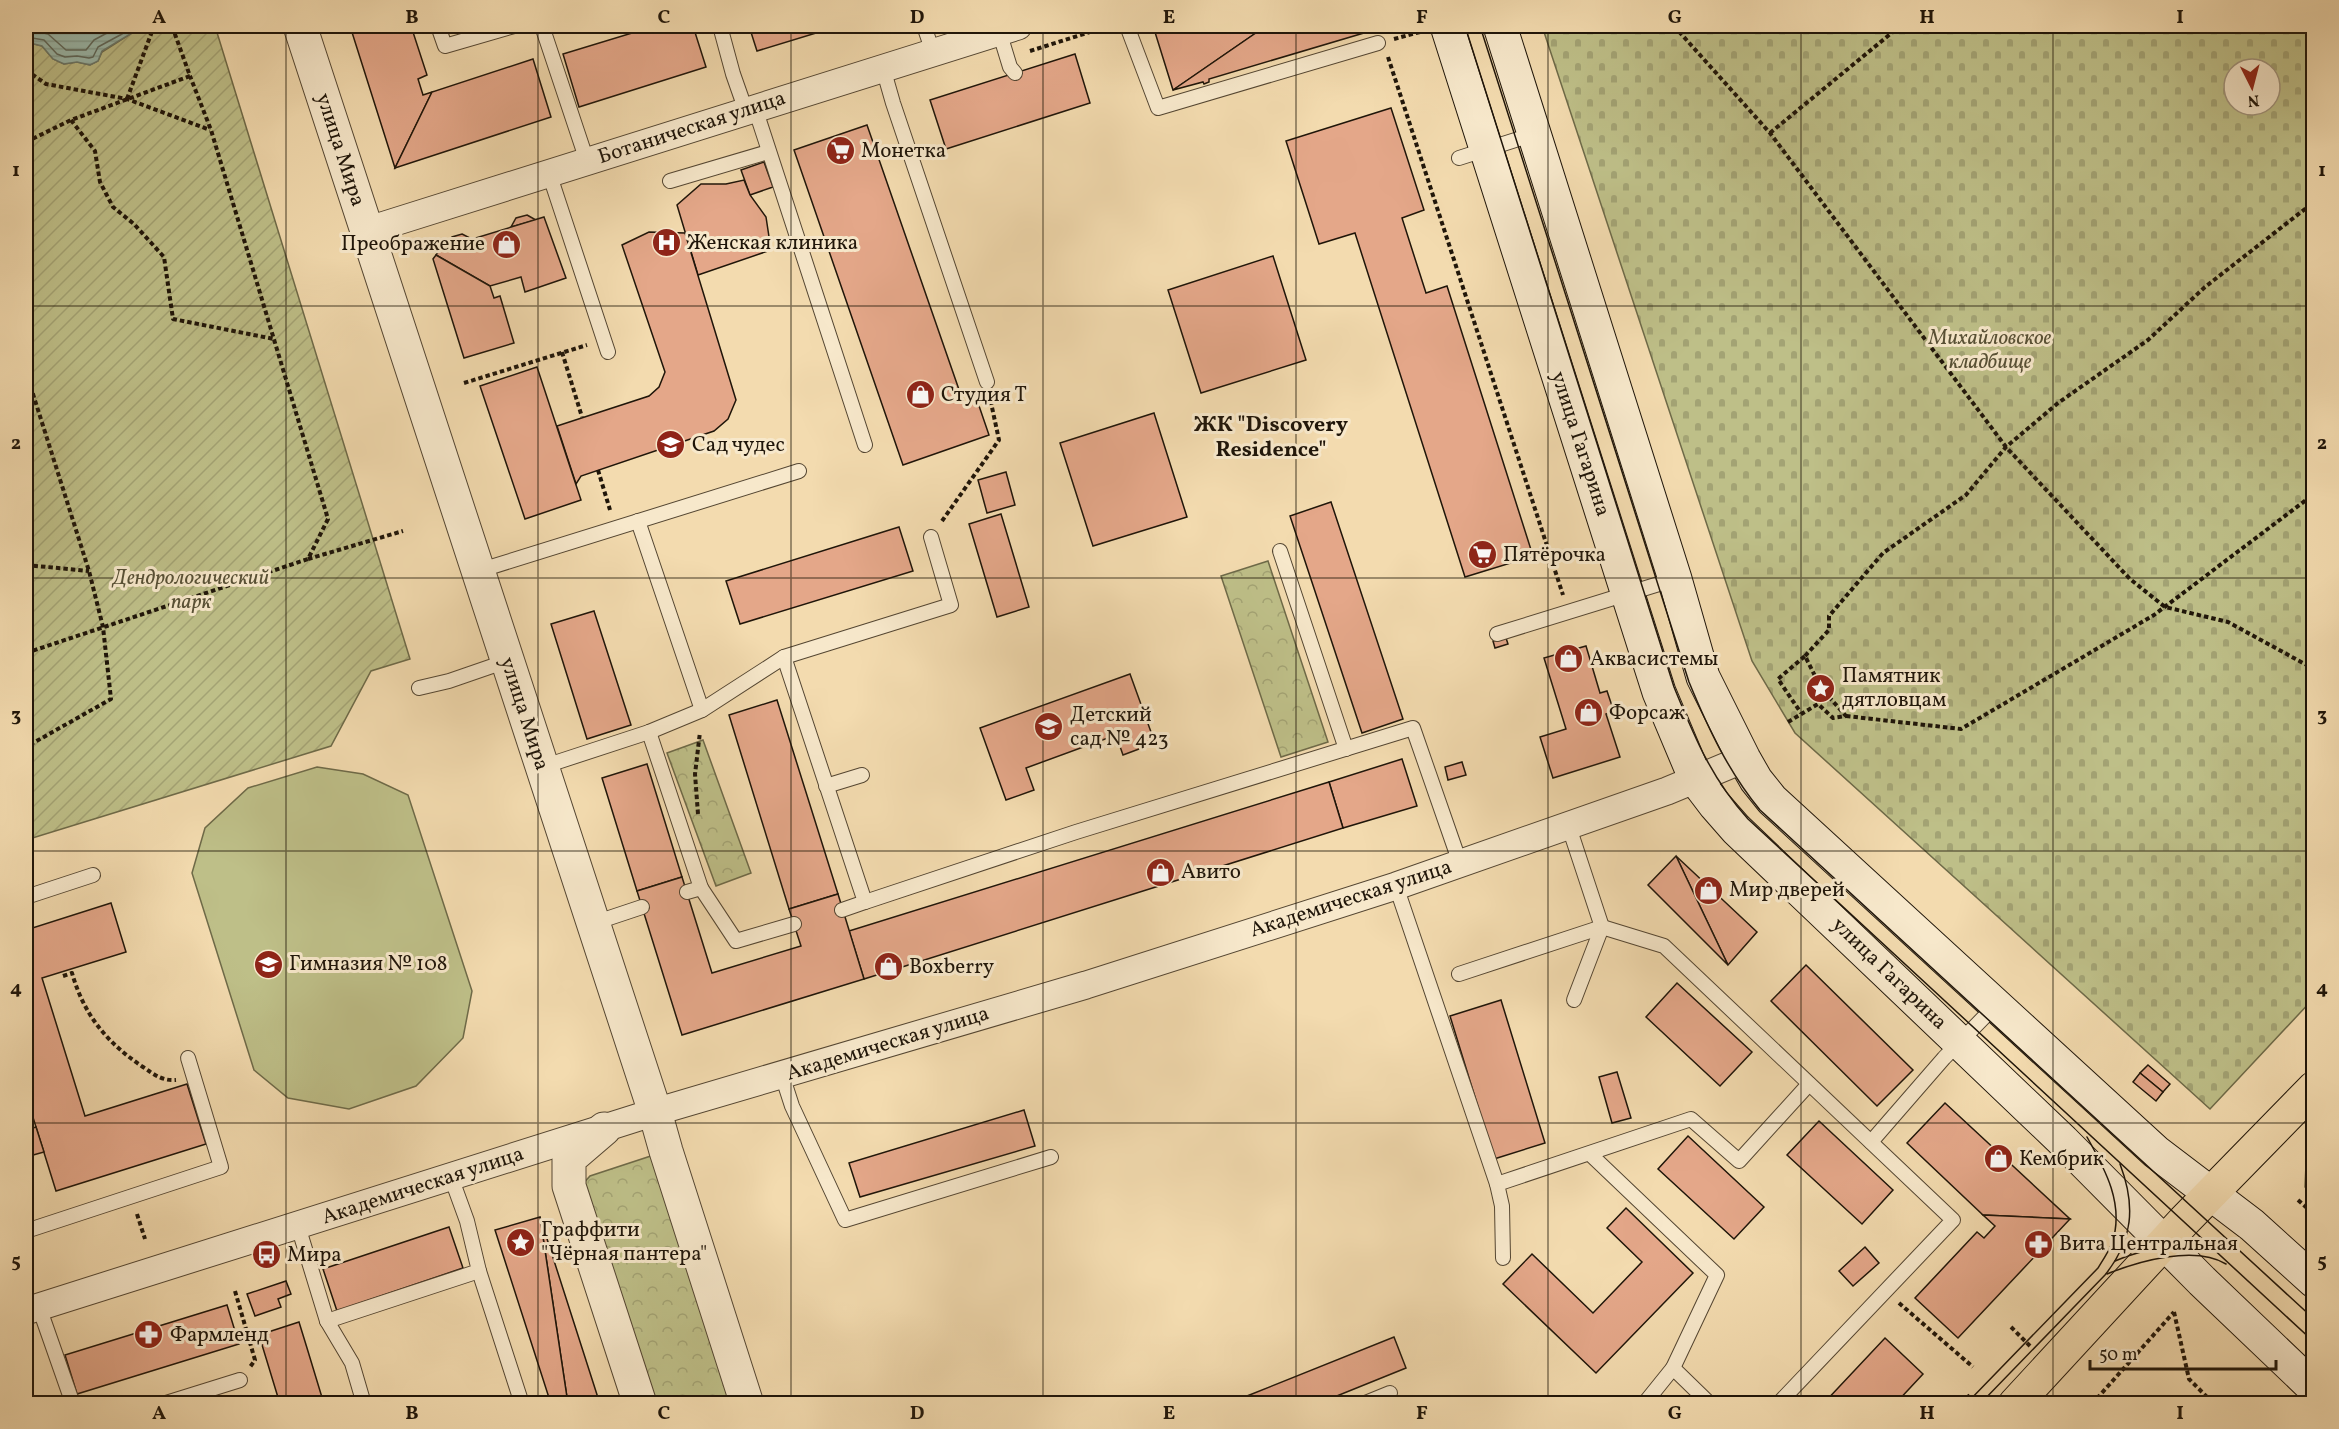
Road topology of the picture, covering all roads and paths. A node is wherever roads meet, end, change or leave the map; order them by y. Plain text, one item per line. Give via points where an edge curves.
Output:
1 (154, 26) edge
2 (172, 26) edge
3 (300, 26) edge
4 (438, 26) edge
5 (514, 26) edge
6 (542, 26) edge
7 (720, 26) edge
8 (924, 26) edge
9 (1127, 26) edge
10 (1500, 26) edge
11 (1674, 26) edge
12 (1900, 26) edge
13 (1009, 28) edge
14 (1434, 28) edge
15 (1383, 46) junction
16 (933, 52) junction
17 (883, 68) junction
18 (26, 70) edge
19 (1015, 73) dead end
20 (190, 76) junction
21 (127, 99) junction
22 (750, 110) junction
23 (71, 120) junction
24 (211, 130) junction
25 (1770, 133) junction
26 (1534, 134) junction
27 (26, 142) edge
28 (768, 152) junction
29 (1473, 154) junction
30 (587, 161) junction
31 (549, 173) junction
32 (670, 182) dead end
33 (2313, 202) edge
34 (366, 231) junction
35 (274, 339) junction
36 (606, 346) joint
37 (562, 352) junction
38 (26, 372) edge
39 (987, 382) joint
40 (464, 383) dead end
41 (582, 417) dead end
42 (865, 445) dead end
43 (2006, 447) junction
44 (598, 470) dead end
45 (799, 471) dead end
46 (2313, 494) edge
47 (638, 521) junction
48 (615, 528) junction
49 (403, 531) dead end
50 (931, 537) joint
51 (1280, 551) dead end
52 (308, 559) junction
53 (26, 565) edge
54 (88, 571) junction
55 (478, 571) junction
56 (1675, 579) junction
57 (1627, 593) junction
58 (2165, 607) junction
59 (1568, 611) junction
60 (103, 627) junction
61 (1497, 634) dead end
62 (26, 653) edge
63 (1805, 656) junction
64 (784, 657) junction
65 (507, 661) junction
66 (2313, 669) edge
67 (419, 688) dead end
68 (702, 711) junction
69 (1802, 713) junction
70 (1846, 716) junction
71 (1788, 722) dead end
72 (649, 732) junction
73 (26, 747) edge
74 (1346, 749) junction
75 (1744, 759) junction
76 (542, 766) junction
77 (862, 775) dead end
78 (1696, 780) junction
79 (826, 786) junction
80 (699, 818) dead end
81 (1568, 825) junction
82 (1460, 863) junction
83 (93, 875) dead end
84 (1396, 886) junction
85 (701, 888) junction
86 (687, 892) dead end
87 (26, 897) edge
88 (865, 902) junction
89 (642, 907) dead end
90 (842, 910) dead end
91 (594, 923) junction
92 (794, 924) dead end
93 (1602, 927) junction
94 (1459, 974) dead end
95 (63, 976) dead end
96 (1574, 1000) dead end
97 (1996, 1005) junction
98 (1960, 1042) junction
99 (188, 1058) dead end
100 (782, 1075) junction
101 (195, 1079) junction
102 (1809, 1084) junction
103 (2313, 1088) edge
104 (655, 1112) junction
105 (604, 1129) junction
106 (1871, 1142) junction
107 (1590, 1154) junction
108 (1051, 1157) dead end
109 (451, 1177) junction
110 (1497, 1184) junction
111 (2212, 1193) junction
112 (132, 1196) junction
113 (2298, 1200) dead end
114 (2313, 1214) edge
115 (298, 1227) junction
116 (26, 1231) edge
117 (145, 1239) dead end
118 (2164, 1243) junction
119 (1503, 1258) dead end
120 (479, 1271) junction
121 (2313, 1281) edge
122 (235, 1291) dead end
123 (1885, 1291) junction
124 (32, 1309) edge
125 (327, 1321) junction
126 (2012, 1327) dead end
127 (2023, 1338) dead end
128 (1973, 1366) dead end
129 (1673, 1368) junction
130 (240, 1380) joint
131 (2313, 1388) edge
132 (1390, 1393) dead end
133 (1967, 1395) dead end
134 (73, 1404) edge
135 (162, 1404) edge
136 (364, 1404) edge
137 (522, 1404) edge
138 (640, 1404) edge
139 (747, 1404) edge
140 (1363, 1404) edge
141 (1644, 1404) edge
142 (1710, 1404) edge
143 (1778, 1404) edge
144 (1975, 1404) edge
145 (2015, 1404) edge
146 (2092, 1404) edge
147 (2214, 1404) edge

1 - 21 path
2 - 20 path
3 - 34 main road, улица Мира
4 - 5 lane via 445,46
6 - 30 lane
7 - 22 lane
8 - 16 lane
9 - 15 lane via 1158,108
10 - 26 main road
11 - 25 path
12 - 25 path
13 - 16 street, Ботаническая улица
13 - 19 lane via 1010,67
14 - 15 path
14 - 29 main road, улица Гагарина
15 - 59 path
16 - 17 street, Ботаническая улица
17 - 22 street, Ботаническая улица
17 - 39 lane
18 - 21 path via 46,84
20 - 21 path
20 - 24 path
21 - 23 path
21 - 24 path
22 - 28 lane
22 - 30 street, Ботаническая улица
23 - 27 path
23 - 35 path via 95,151 100,182 113,207 164,257 173,319
24 - 35 path
25 - 43 path
26 - 29 lane
26 - 56 main road
28 - 32 lane
28 - 42 lane
29 - 57 main road, улица Гагарина
30 - 31 street, Ботаническая улица
31 - 34 street, Ботаническая улица
31 - 36 lane
33 - 43 path via 2205,287 2148,340 2058,403
34 - 55 main road, улица Мира
35 - 52 path via 328,519
36 - 37 path
37 - 40 path
37 - 41 path
38 - 54 path
39 - 50 path via 999,440
43 - 58 path via 2130,579
43 - 63 path via 1966,495 1883,553 1828,616 1829,630
44 - 48 path
45 - 47 lane
46 - 58 path
47 - 48 lane
47 - 68 lane
48 - 55 lane
49 - 52 path
50 - 64 lane via 951,605
51 - 74 lane
52 - 60 path
53 - 54 path
54 - 60 path
55 - 65 main road, улица Мира
56 - 57 lane
56 - 75 main road via 1703,677
57 - 59 lane
57 - 78 main road, улица Гагарина via 1659,692
58 - 66 path via 2228,622
58 - 70 path via 1960,729
59 - 61 lane
60 - 62 path
60 - 73 path via 111,699
63 - 69 path via 1778,679
63 - 70 path via 1821,688
64 - 68 lane
64 - 79 lane
65 - 67 lane
65 - 76 main road, улица Мира
68 - 72 lane
68 - 80 path via 695,774
69 - 70 path via 1818,704 1833,718
69 - 71 path
72 - 76 lane
72 - 85 lane
74 - 82 lane via 1413,728
74 - 88 lane
75 - 78 street, Академическая улица
75 - 97 main road via 1772,800
76 - 91 main road, улица Мира
77 - 79 lane
78 - 81 street, Академическая улица
78 - 98 main road, улица Гагарина via 1736,829
79 - 88 lane
81 - 82 street, Академическая улица
81 - 93 lane
82 - 84 street, Академическая улица
83 - 87 lane
84 - 100 street, Академическая улица
84 - 110 lane
85 - 86 lane
85 - 92 lane via 736,941
88 - 90 lane
89 - 91 lane
91 - 104 main road, улица Мира
93 - 94 lane
93 - 96 lane
93 - 102 lane via 1664,946
95 - 101 path via 72,973 95,1024 125,1055 164,1081
97 - 98 lane
97 - 111 main road via 2156,1152
98 - 106 lane
98 - 118 main road, улица Гагарина
99 - 101 lane
100 - 104 street, Академическая улица
100 - 108 lane via 792,1106 845,1220
101 - 112 lane via 221,1167
102 - 106 lane
102 - 107 lane via 1739,1161 1691,1119
103 - 111 main road
104 - 105 street, Академическая улица
104 - 139 main road, улица Мира
105 - 109 street, Академическая улица
105 - 138 main road via 569,1159 569,1186
106 - 123 lane via 1953,1220
107 - 110 lane
107 - 129 lane via 1717,1275
109 - 115 street, Академическая улица
109 - 120 lane
110 - 119 lane via 1502,1206
111 - 118 main road
111 - 121 main road
112 - 116 lane
112 - 117 path
113 - 114 path
115 - 124 street, Академическая улица
115 - 125 lane
118 - 131 main road, улица Гагарина
118 - 145 main road
120 - 125 lane
120 - 137 lane
122 - 130 path via 255,1360
123 - 128 path
123 - 143 lane
124 - 134 lane
125 - 136 lane via 352,1363
126 - 127 path
129 - 141 lane
129 - 142 lane
130 - 135 lane
132 - 140 lane
133 - 144 path
146 - 147 path via 2174,1312 2189,1379

